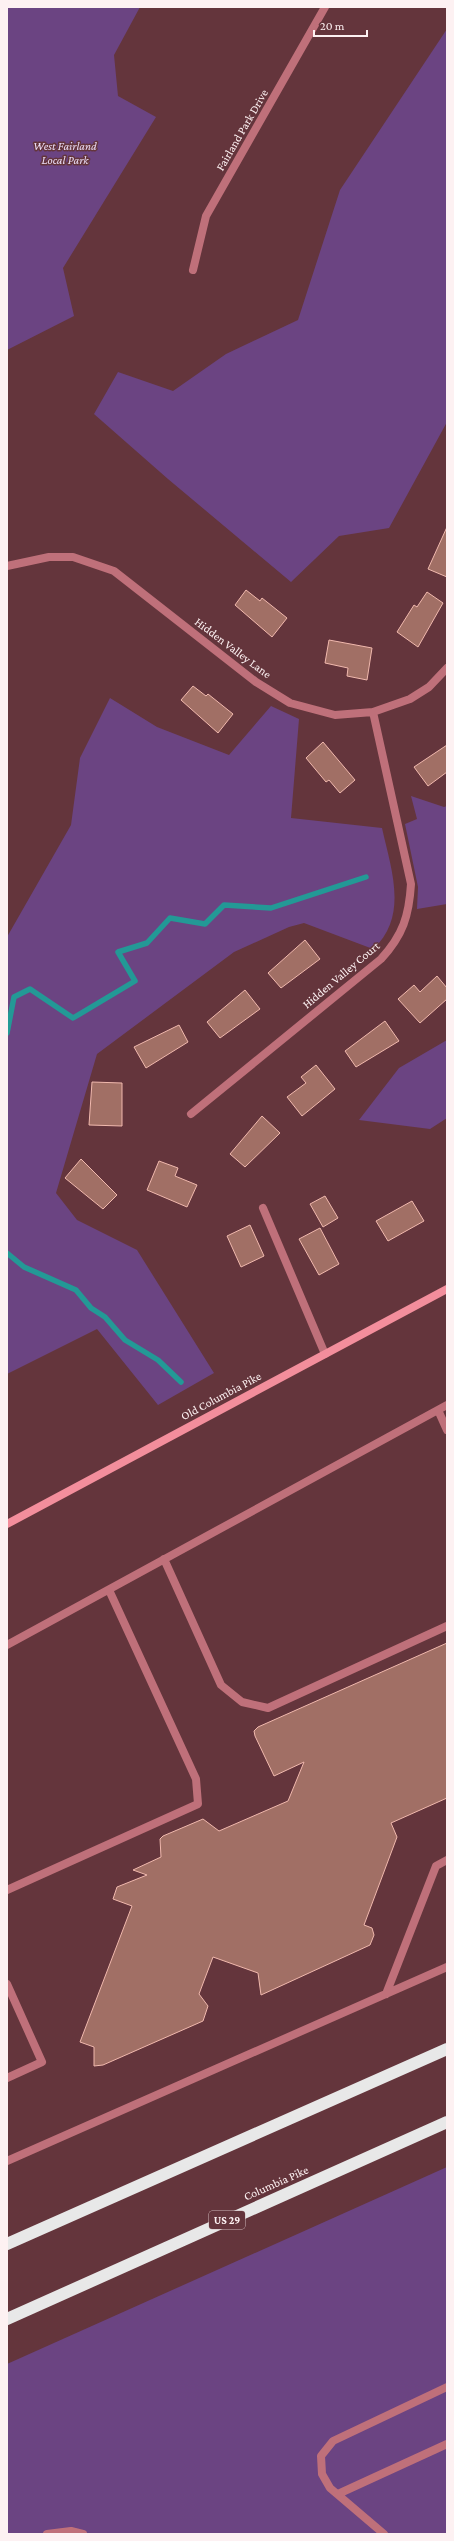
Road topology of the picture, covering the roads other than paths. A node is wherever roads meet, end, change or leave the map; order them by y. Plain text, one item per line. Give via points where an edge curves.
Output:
1 (326, 7) edge
2 (193, 270) dead end
3 (7, 566) edge
4 (447, 668) edge
5 (373, 712) junction
6 (191, 1114) dead end
7 (263, 1208) dead end
8 (447, 1289) edge
9 (324, 1354) junction
10 (447, 1405) edge
11 (438, 1410) junction
12 (447, 1430) edge
13 (7, 1524) edge
14 (164, 1559) junction
15 (109, 1590) junction
16 (447, 1626) edge
17 (7, 1645) edge
18 (447, 1860) edge
19 (7, 1890) edge
20 (447, 1967) edge
21 (7, 1984) edge
22 (386, 1994) junction
23 (447, 2049) edge
24 (7, 2078) edge
25 (447, 2122) edge
26 (7, 2161) edge
27 (7, 2244) edge
28 (7, 2318) edge
29 (447, 2387) edge
30 (447, 2444) edge
31 (338, 2494) junction
32 (47, 2534) edge
33 (83, 2534) edge
34 (384, 2534) edge

1 - 2 street, Fairland Park Drive via 206,216
3 - 5 street, Hidden Valley Lane via 49,557 73,557 114,571 256,682 290,704 335,715
4 - 5 street, Hidden Valley Lane via 429,687 410,699
5 - 6 street, Hidden Valley Court via 411,884 409,912 401,930 394,945 381,959
7 - 9 street
8 - 9 main road, Old Columbia Pike
9 - 13 main road, Old Columbia Pike
10 - 11 street
11 - 12 street
11 - 14 street
14 - 15 street
14 - 16 street via 221,1685 242,1702 268,1708
15 - 17 street
15 - 19 street via 196,1779 198,1804
18 - 22 street via 436,1866
20 - 22 street
21 - 24 street via 42,2062
22 - 26 street
23 - 27 highway
25 - 28 highway, Columbia Pike / US 29
29 - 31 street via 333,2441 321,2456 322,2474 330,2488
30 - 31 street
31 - 34 street
32 - 33 street via 71,2531

